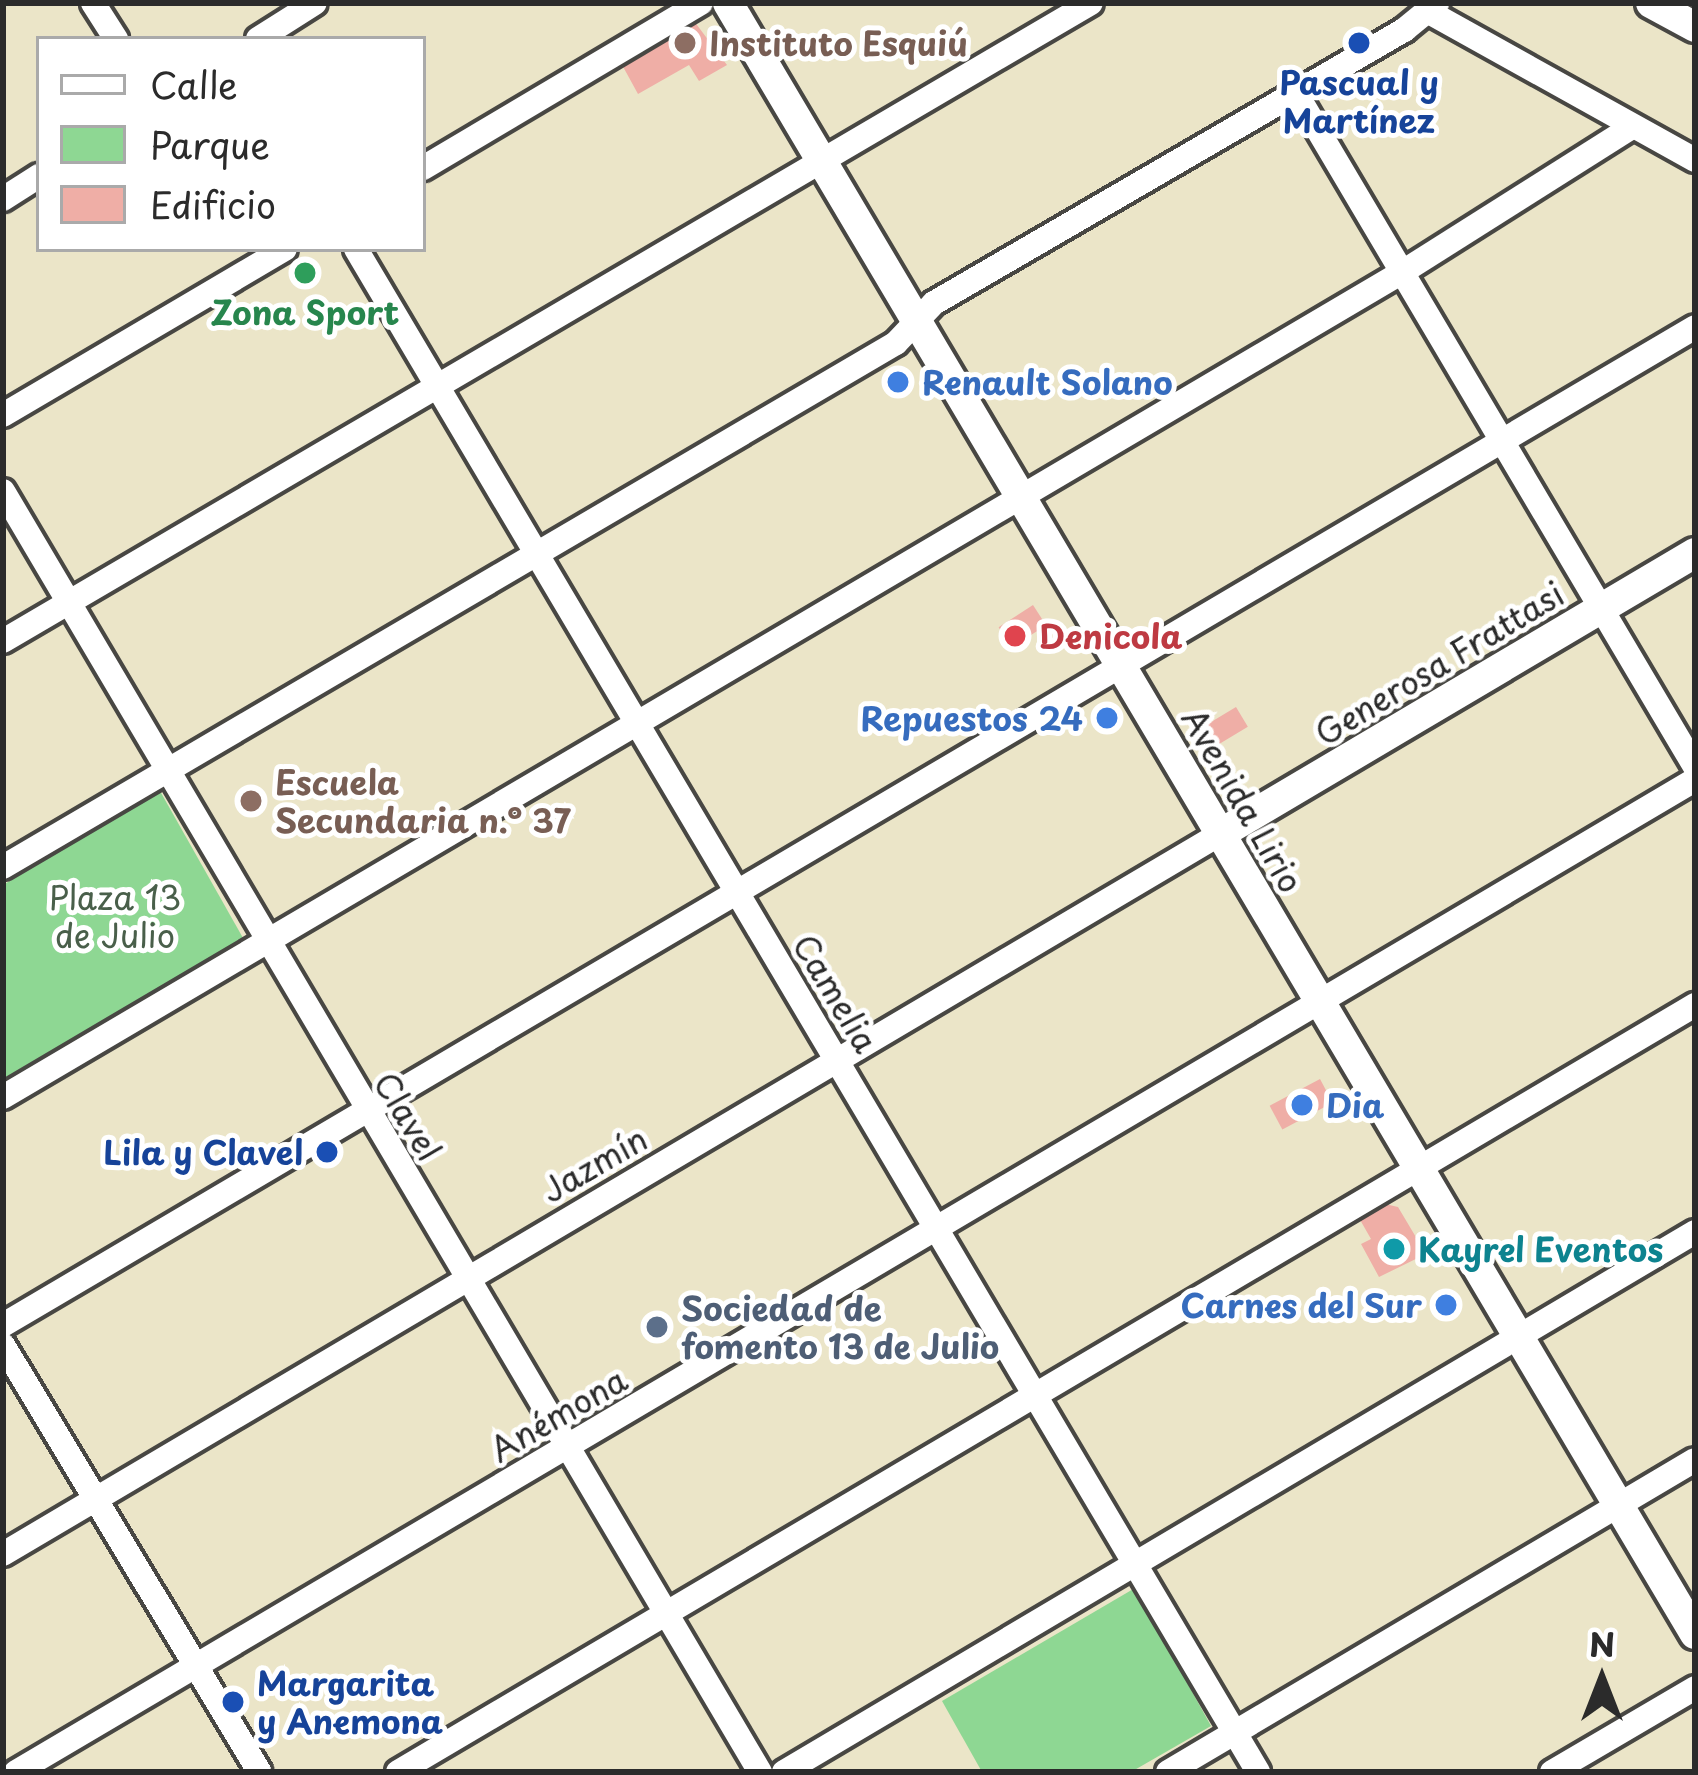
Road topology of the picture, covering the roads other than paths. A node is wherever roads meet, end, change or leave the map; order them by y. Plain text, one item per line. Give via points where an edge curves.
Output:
1 (93, 3) edge
2 (315, 3) edge
3 (700, 3) edge
4 (728, 3) edge
5 (1091, 3) edge
6 (1652, 3) edge
7 (1433, 7) edge
8 (1690, 17) edge
9 (114, 36) edge
10 (263, 36) edge
11 (1296, 93) junction
12 (1633, 128) junction
13 (1695, 160) edge
14 (821, 161) junction
15 (426, 166) edge
16 (36, 178) edge
17 (3, 199) edge
18 (281, 252) edge
19 (358, 252) edge
20 (1401, 273) junction
21 (916, 323) junction
22 (1695, 327) edge
23 (440, 386) junction
24 (3, 416) edge
25 (1500, 441) junction
26 (3, 491) edge
27 (1020, 498) junction
28 (1695, 553) edge
29 (538, 555) junction
30 (68, 603) junction
31 (1601, 609) junction
32 (3, 641) edge
33 (1123, 665) junction
34 (638, 721) junction
35 (1695, 767) edge
36 (165, 771) junction
37 (1695, 779) edge
38 (1220, 834) junction
39 (3, 867) edge
40 (738, 892) junction
41 (266, 942) junction
42 (1321, 1002) junction
43 (1695, 1005) edge
44 (838, 1060) junction
45 (3, 1097) edge
46 (366, 1109) junction
47 (1418, 1168) junction
48 (939, 1229) junction
49 (1695, 1232) edge
50 (466, 1278) junction
51 (3, 1325) edge
52 (1518, 1336) junction
53 (3, 1345) edge
54 (1036, 1396) junction
55 (566, 1447) junction
56 (1695, 1460) edge
57 (95, 1500) junction
58 (1618, 1505) junction
59 (3, 1554) edge
60 (1138, 1563) junction
61 (665, 1616) junction
62 (1695, 1634) edge
63 (195, 1667) junction
64 (1695, 1688) edge
65 (1235, 1732) junction
66 (16, 1772) edge
67 (260, 1772) edge
68 (398, 1772) edge
69 (760, 1772) edge
70 (784, 1772) edge
71 (1168, 1772) edge
72 (1258, 1772) edge
73 (1552, 1772) edge

1 - 9 street
2 - 10 street
3 - 15 street
4 - 14 main road, Avenida Lirio
5 - 14 street
6 - 8 main road
7 - 11 street
7 - 12 street
11 - 20 street
11 - 21 street via 934,303
12 - 13 street
12 - 20 street
14 - 21 main road, Avenida Lirio
14 - 23 street
16 - 17 street
18 - 24 street
19 - 23 street, Camelia
20 - 25 street
20 - 27 street
21 - 27 main road, Avenida Lirio
21 - 29 street via 896,343
22 - 25 street
23 - 29 street, Camelia
23 - 30 street
25 - 31 street
25 - 33 street
26 - 30 street, Clavel
27 - 33 main road, Avenida Lirio
27 - 34 street
28 - 31 main road, Generosa Frattasi
29 - 34 street, Camelia
29 - 36 street
30 - 32 street
30 - 36 street, Clavel
31 - 35 street
31 - 38 main road, Generosa Frattasi
33 - 38 main road, Avenida Lirio
33 - 40 street
34 - 40 street, Camelia
34 - 41 street
36 - 39 street
36 - 41 street, Clavel
37 - 42 street, Anémona
38 - 42 main road, Avenida Lirio
38 - 44 street, Jazmín
40 - 44 street, Camelia
40 - 46 street
41 - 45 street
41 - 46 street, Clavel
42 - 47 main road, Avenida Lirio
42 - 48 street, Anémona
43 - 47 street
44 - 48 street, Camelia
44 - 50 street, Jazmín
46 - 50 street, Clavel
46 - 51 street
47 - 52 main road, Avenida Lirio
47 - 54 street
48 - 54 street, Camelia
48 - 55 street, Anémona
49 - 52 street
50 - 55 street, Clavel
50 - 57 street, Jazmín
52 - 58 main road, Avenida Lirio
52 - 60 street
53 - 57 street
54 - 60 street, Camelia
54 - 61 street
55 - 61 street, Clavel
55 - 63 street, Anémona
56 - 58 street
57 - 59 street, Jazmín
57 - 63 street
58 - 62 main road, Avenida Lirio
58 - 65 street
60 - 65 street, Camelia
60 - 70 street
61 - 68 street
61 - 69 street, Clavel
63 - 66 street, Anémona
63 - 67 street
64 - 73 street
65 - 71 street
65 - 72 street, Camelia

